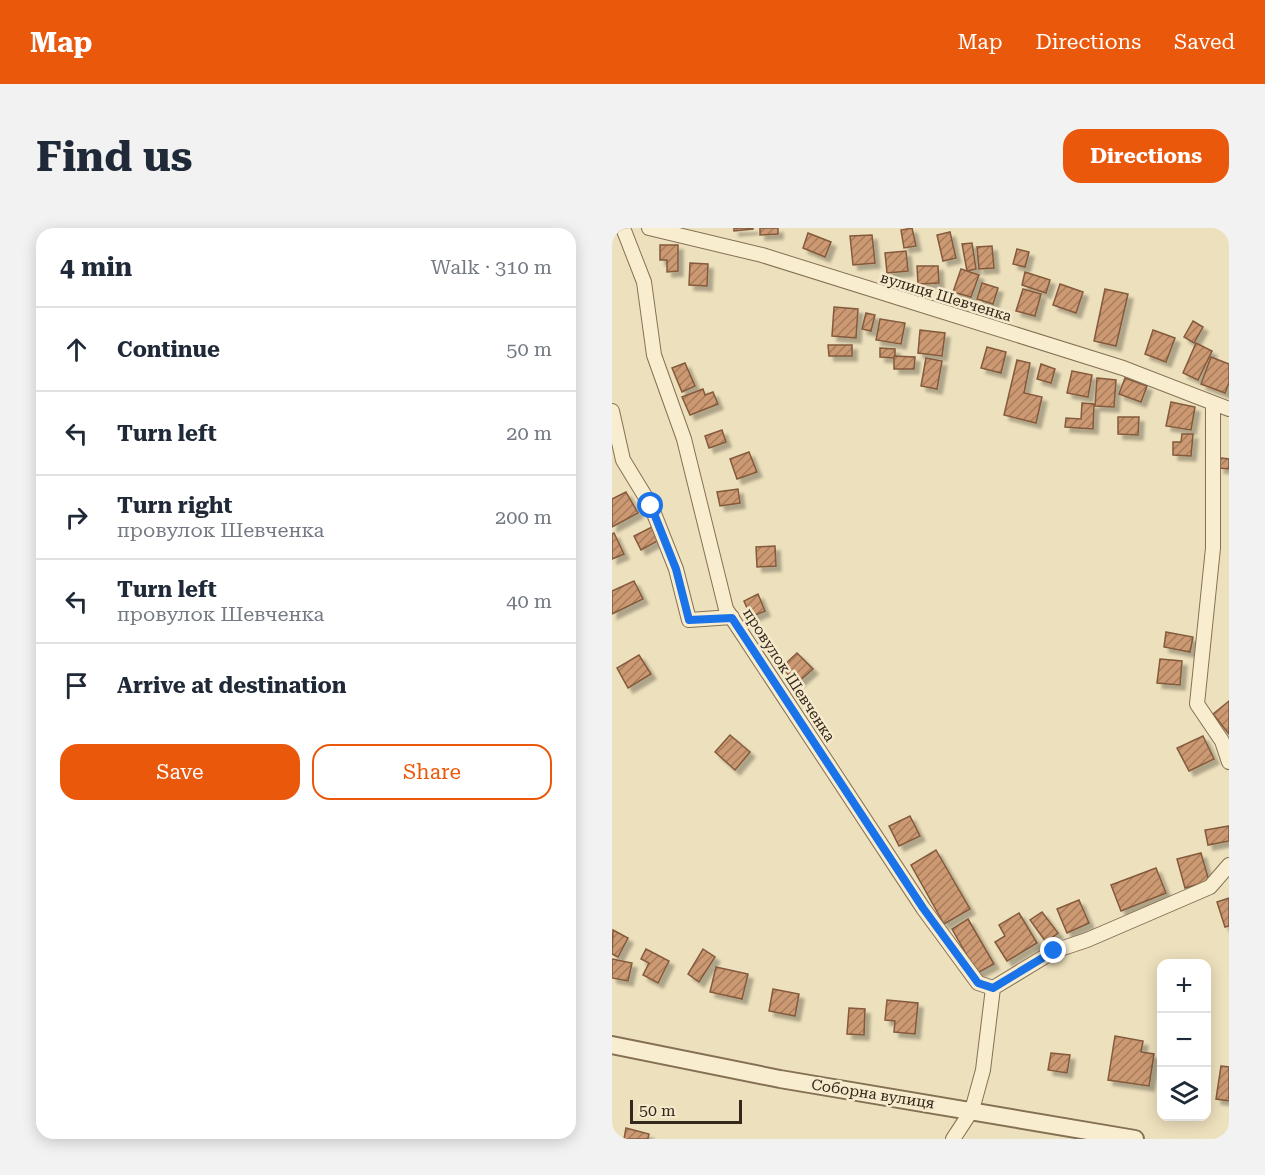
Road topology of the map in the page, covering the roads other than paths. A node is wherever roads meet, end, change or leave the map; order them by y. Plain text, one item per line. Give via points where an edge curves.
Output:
1 (623, 228) edge
2 (649, 228) edge
3 (1213, 404) junction
4 (1229, 408) edge
5 (612, 411) edge
6 (732, 618) junction
7 (1229, 762) edge
8 (1229, 864) edge
9 (993, 988) junction
10 (612, 1045) edge
11 (972, 1110) junction
12 (953, 1139) edge
13 (1135, 1139) edge

1 - 6 street, провулок Шевченка via 644,282 654,355 684,439 726,609
2 - 3 street, вулиця Шевченка via 762,255 1123,368
3 - 4 street, вулиця Шевченка
3 - 7 street via 1213,548 1197,704 1222,741
5 - 6 street via 623,460 651,506 676,569 689,620
6 - 9 street, провулок Шевченка via 923,908 978,983
8 - 9 street via 1210,887 1054,951
9 - 11 street via 983,1070
10 - 11 street, Соборна вулиця via 780,1079
11 - 12 street
11 - 13 street, Соборна вулиця

